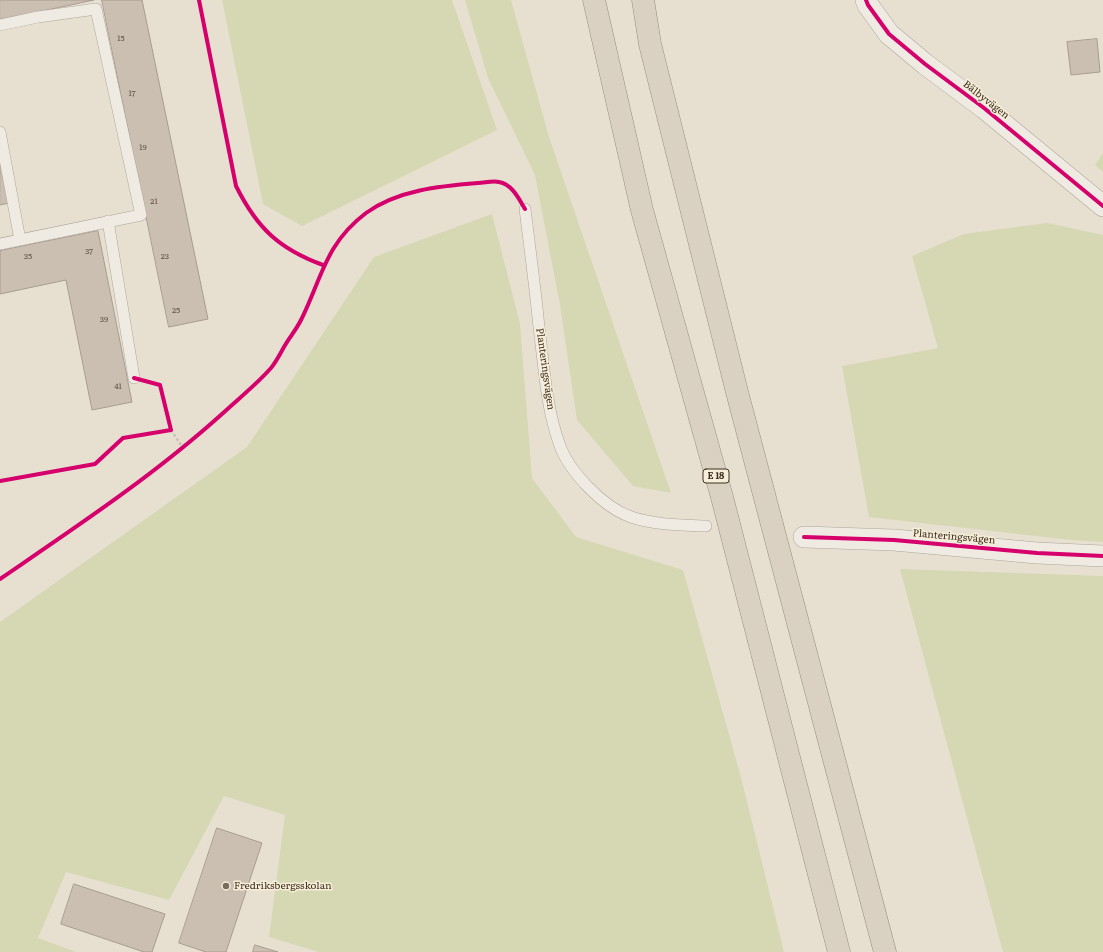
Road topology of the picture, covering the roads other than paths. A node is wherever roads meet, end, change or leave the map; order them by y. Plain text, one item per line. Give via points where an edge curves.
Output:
1 (594, 0) edge
2 (642, 0) edge
3 (866, 0) edge
4 (0, 25) edge
5 (0, 132) edge
6 (1103, 206) edge
7 (525, 209) dead end
8 (108, 221) junction
9 (20, 240) junction
10 (0, 244) edge
11 (134, 378) dead end
12 (706, 526) dead end
13 (804, 537) dead end
14 (1103, 556) edge
15 (839, 952) edge
16 (885, 952) edge

1 - 15 highway, E 18 via 642,210 722,497
2 - 16 highway via 650,44 737,392
3 - 6 street, Bälbyvägen via 889,34
4 - 8 lane via 96,9 141,215
5 - 9 lane
7 - 12 lane, Planteringsvägen via 547,395 559,444 572,467 592,492 630,516 656,524
8 - 9 lane
8 - 11 lane
9 - 10 lane
13 - 14 street, Planteringsvägen via 894,540

